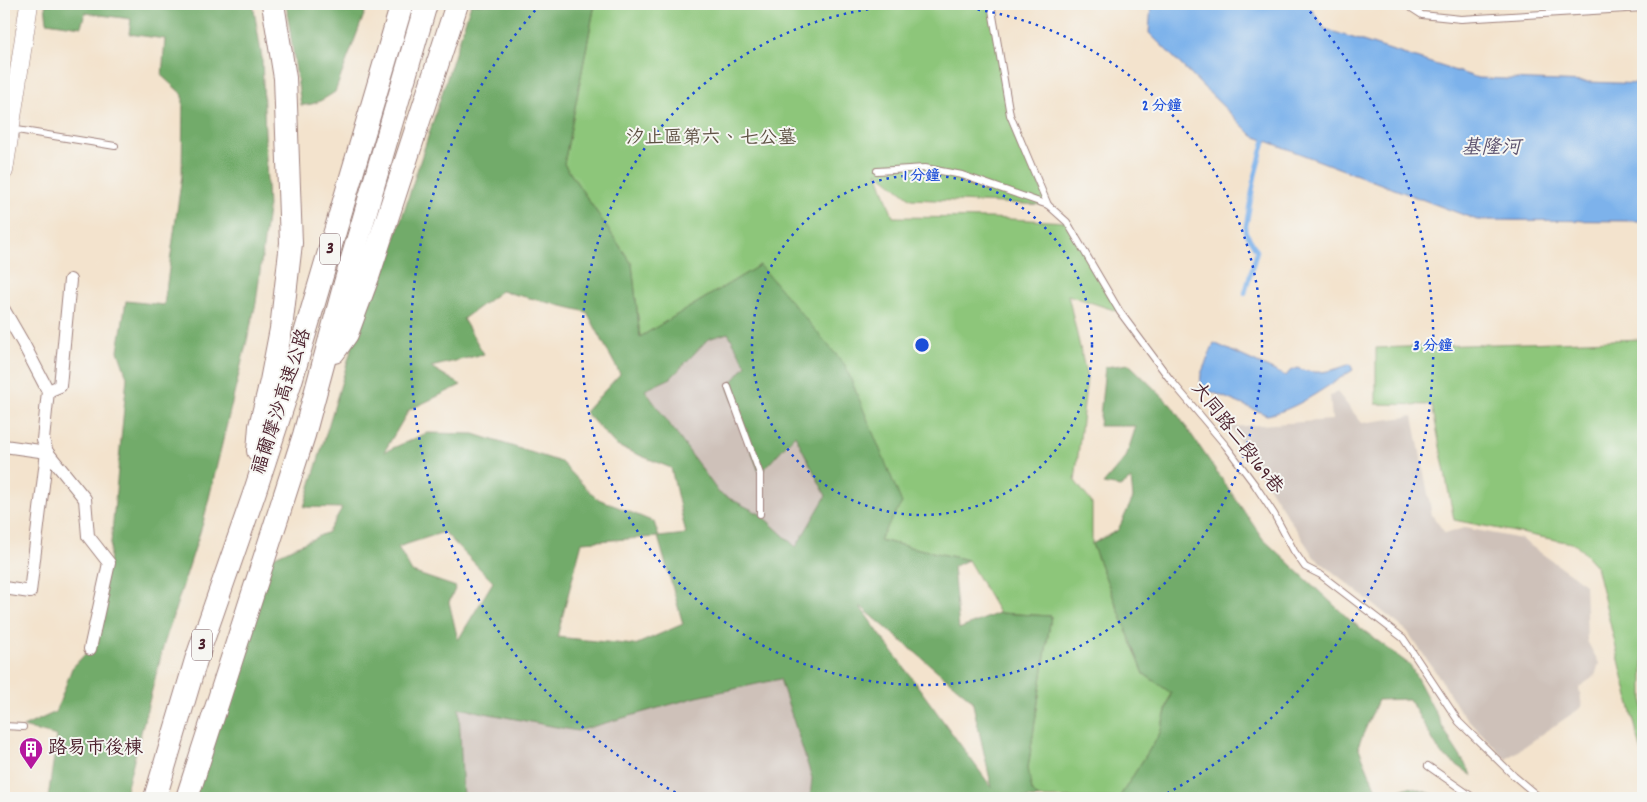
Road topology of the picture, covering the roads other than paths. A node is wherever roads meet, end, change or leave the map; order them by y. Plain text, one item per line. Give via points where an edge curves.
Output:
1 (28, 4) edge
2 (273, 4) edge
3 (402, 4) edge
4 (426, 4) edge
5 (457, 4) edge
6 (991, 4) edge
7 (1405, 4) edge
8 (1643, 8) edge
9 (10, 129) junction
10 (115, 146) dead end
11 (4, 171) edge
12 (877, 171) dead end
13 (1048, 205) junction
14 (70, 280) dead end
15 (4, 310) edge
16 (322, 369) junction
17 (728, 387) dead end
18 (48, 392) junction
19 (4, 446) edge
20 (48, 452) junction
21 (254, 494) junction
22 (760, 514) dead end
23 (4, 588) edge
24 (90, 649) dead end
25 (4, 726) edge
26 (22, 727) dead end
27 (1428, 766) dead end
28 (156, 798) edge
29 (187, 798) edge
30 (1474, 798) edge
31 (1540, 798) edge

1 - 9 street
2 - 21 highway via 285,78 291,243 281,329 260,426
3 - 21 highway, 福爾摩沙高速公路 / 3 via 291,381
4 - 16 highway, 福爾摩沙高速公路 / 3
5 - 16 highway via 347,334
6 - 13 lane via 1010,115
7 - 8 lane via 1422,15 1461,18
9 - 10 lane
9 - 11 street
12 - 13 lane, 大同路二段169巷 via 925,168 962,175
13 - 31 lane, 大同路二段169巷 via 1067,222 1120,312 1163,370 1255,484 1305,567 1321,575 1403,638 1459,722
14 - 18 street via 60,386
15 - 18 street
16 - 29 highway, 福爾摩沙高速公路 / 3 via 304,435
17 - 22 lane via 760,474
18 - 20 street via 43,440
19 - 20 street
20 - 23 street via 30,592
20 - 24 street via 86,499 88,536 109,563
21 - 28 highway, 福爾摩沙高速公路 / 3 via 196,660
25 - 26 lane
27 - 30 lane

